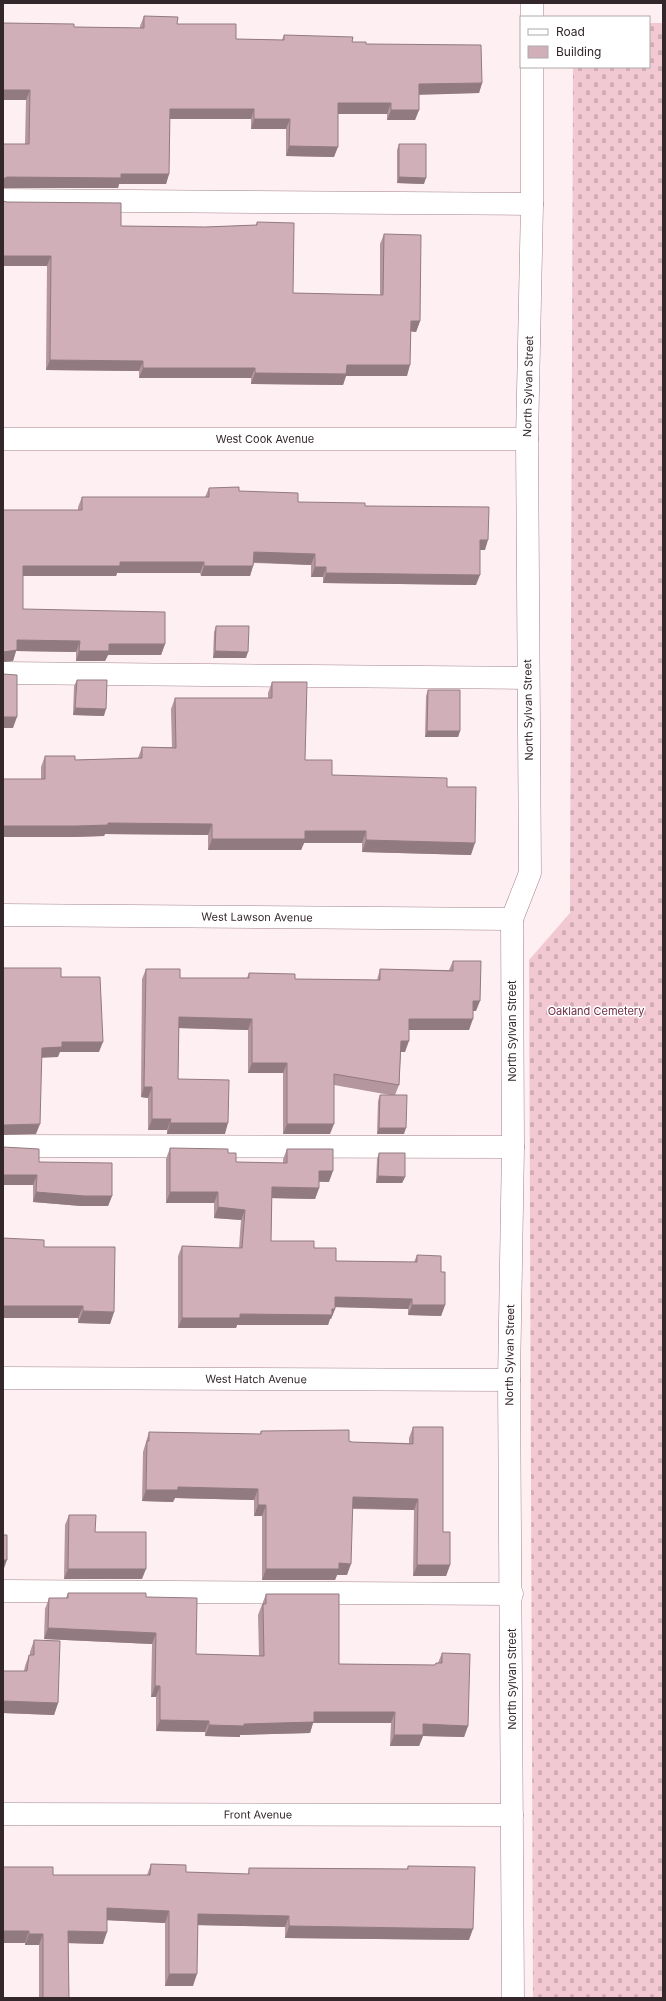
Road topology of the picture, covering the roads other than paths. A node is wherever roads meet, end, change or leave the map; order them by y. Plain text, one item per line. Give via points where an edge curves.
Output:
1 (532, 3) edge
2 (532, 16) edge
3 (532, 68) edge
4 (3, 200) edge
5 (532, 204) junction
6 (3, 440) edge
7 (527, 440) junction
8 (3, 673) edge
9 (528, 678) junction
10 (3, 915) edge
11 (512, 918) junction
12 (3, 1146) edge
13 (513, 1147) junction
14 (3, 1378) edge
15 (509, 1380) junction
16 (3, 1591) edge
17 (512, 1594) junction
18 (3, 1814) edge
19 (512, 1815) junction
20 (513, 1998) edge

1 - 2 street
3 - 5 street, North Sylvan Street
4 - 5 street
5 - 7 street, North Sylvan Street
6 - 7 street, West Cook Avenue
7 - 9 street, North Sylvan Street
8 - 9 street
9 - 11 street, North Sylvan Street via 530,873
10 - 11 street, West Lawson Avenue
11 - 13 street, North Sylvan Street
12 - 13 street
13 - 15 street, North Sylvan Street
14 - 15 street, West Hatch Avenue
15 - 17 street, North Sylvan Street
16 - 17 street
17 - 19 street, North Sylvan Street
18 - 19 street, Front Avenue
19 - 20 street, North Sylvan Street

